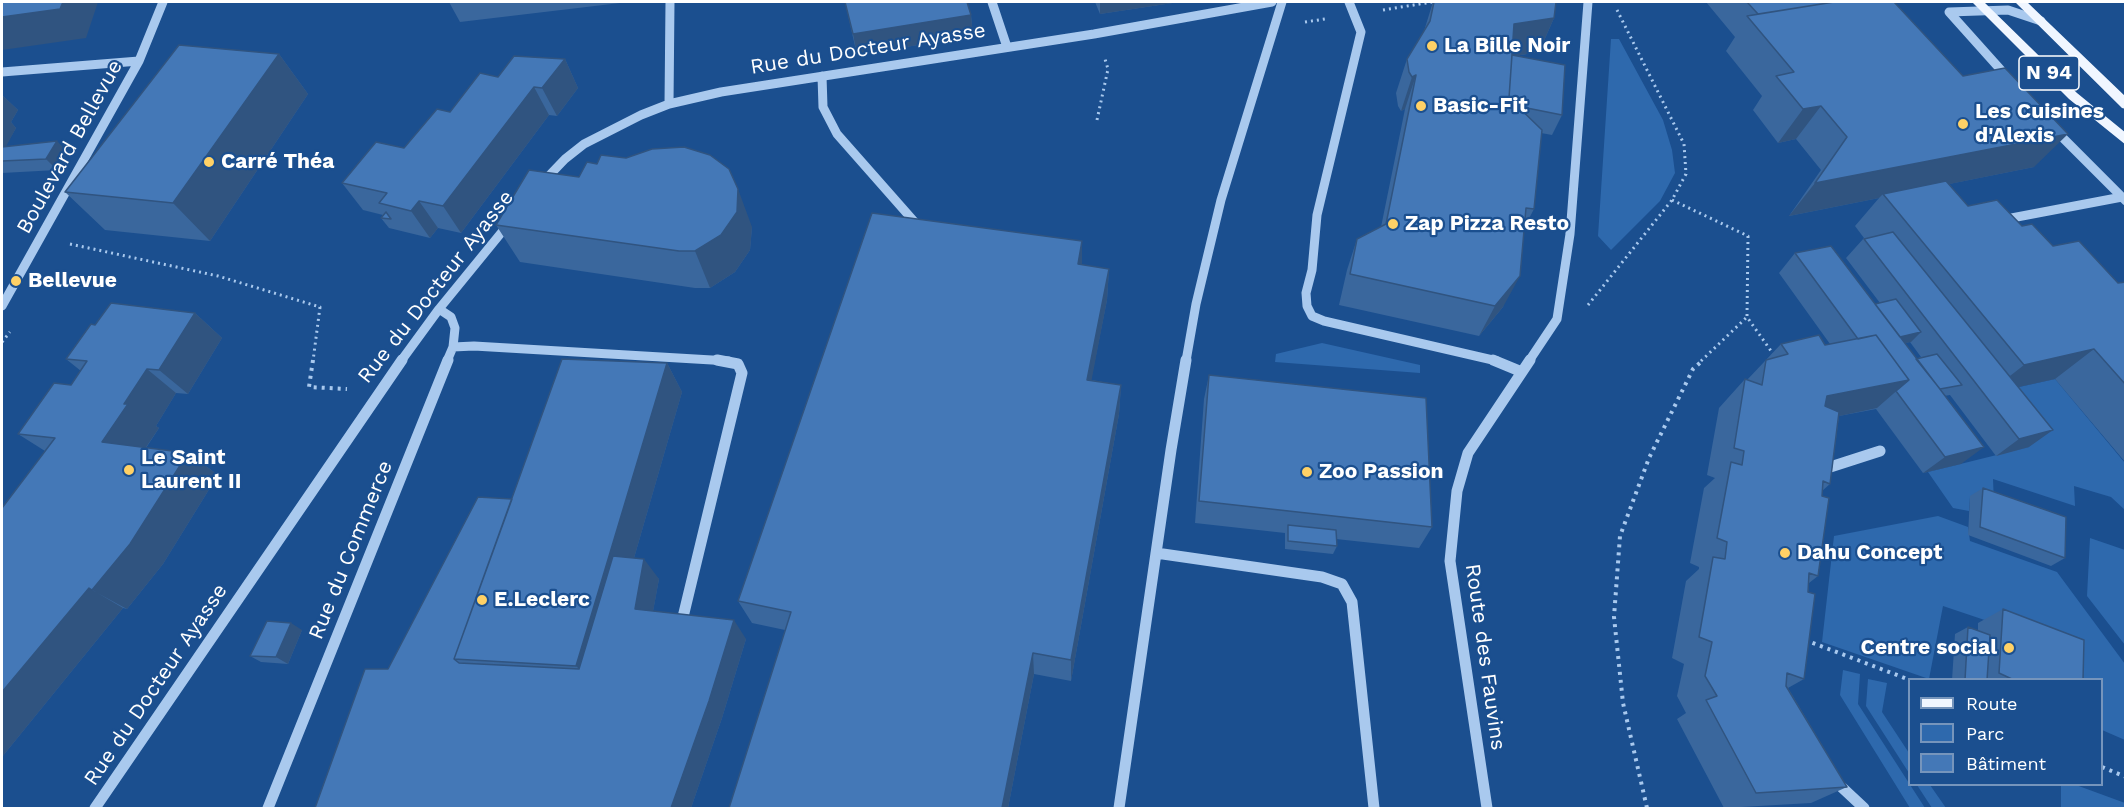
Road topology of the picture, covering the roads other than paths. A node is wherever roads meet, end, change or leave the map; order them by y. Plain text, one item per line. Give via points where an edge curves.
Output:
1 (163, 2) edge
2 (670, 2) edge
3 (992, 2) edge
4 (1272, 2) edge
5 (1282, 2) edge
6 (1349, 2) edge
7 (1588, 2) edge
8 (2021, 2) edge
9 (1981, 5) edge
10 (2041, 21) junction
11 (1006, 47) junction
12 (139, 61) junction
13 (2, 72) edge
14 (822, 76) junction
15 (2016, 87) edge
16 (669, 104) junction
17 (2126, 105) edge
18 (2046, 120) edge
19 (2126, 140) edge
20 (533, 193) edge
21 (2124, 199) edge
22 (519, 211) edge
23 (1991, 222) edge
24 (923, 231) edge
25 (2, 306) edge
26 (439, 309) junction
27 (453, 347) junction
28 (1522, 372) junction
29 (1880, 451) dead end
30 (1819, 482) edge
31 (1156, 553) junction
32 (683, 617) edge
33 (1827, 775) edge
34 (96, 808) edge
35 (268, 808) edge
36 (1119, 808) edge
37 (1374, 808) edge
38 (1487, 808) edge
39 (1864, 808) edge

1 - 12 street, Boulevard Bellevue
2 - 16 street
3 - 11 street
4 - 11 street, Rue du Docteur Ayasse
5 - 31 street via 1218,211 1196,304
6 - 28 street via 1362,32 1317,215 1307,306 1312,316 1324,321 1495,360
7 - 28 street, Route des Fauvins via 1570,234 1557,319
8 - 10 main road, N 94
9 - 10 street
9 - 15 street via 1949,12
9 - 19 main road, N 94 via 2073,96
10 - 17 main road, N 94
11 - 14 street, Rue du Docteur Ayasse
12 - 13 street
12 - 25 street, Boulevard Bellevue
14 - 16 street, Rue du Docteur Ayasse
14 - 24 street via 823,107 837,134
16 - 20 street, Rue du Docteur Ayasse via 584,144
18 - 21 street
21 - 23 street
22 - 26 street, Rue du Docteur Ayasse
26 - 27 street, Rue du Commerce via 451,317 455,328
26 - 34 street, Rue du Docteur Ayasse via 378,392
27 - 32 street via 738,364 741,374
27 - 35 street, Rue du Commerce
28 - 38 street, Route des Fauvins via 1468,453 1457,491 1450,561
29 - 30 street via 1820,470
31 - 36 street
31 - 37 street via 1322,577 1342,584 1352,602
33 - 39 street

